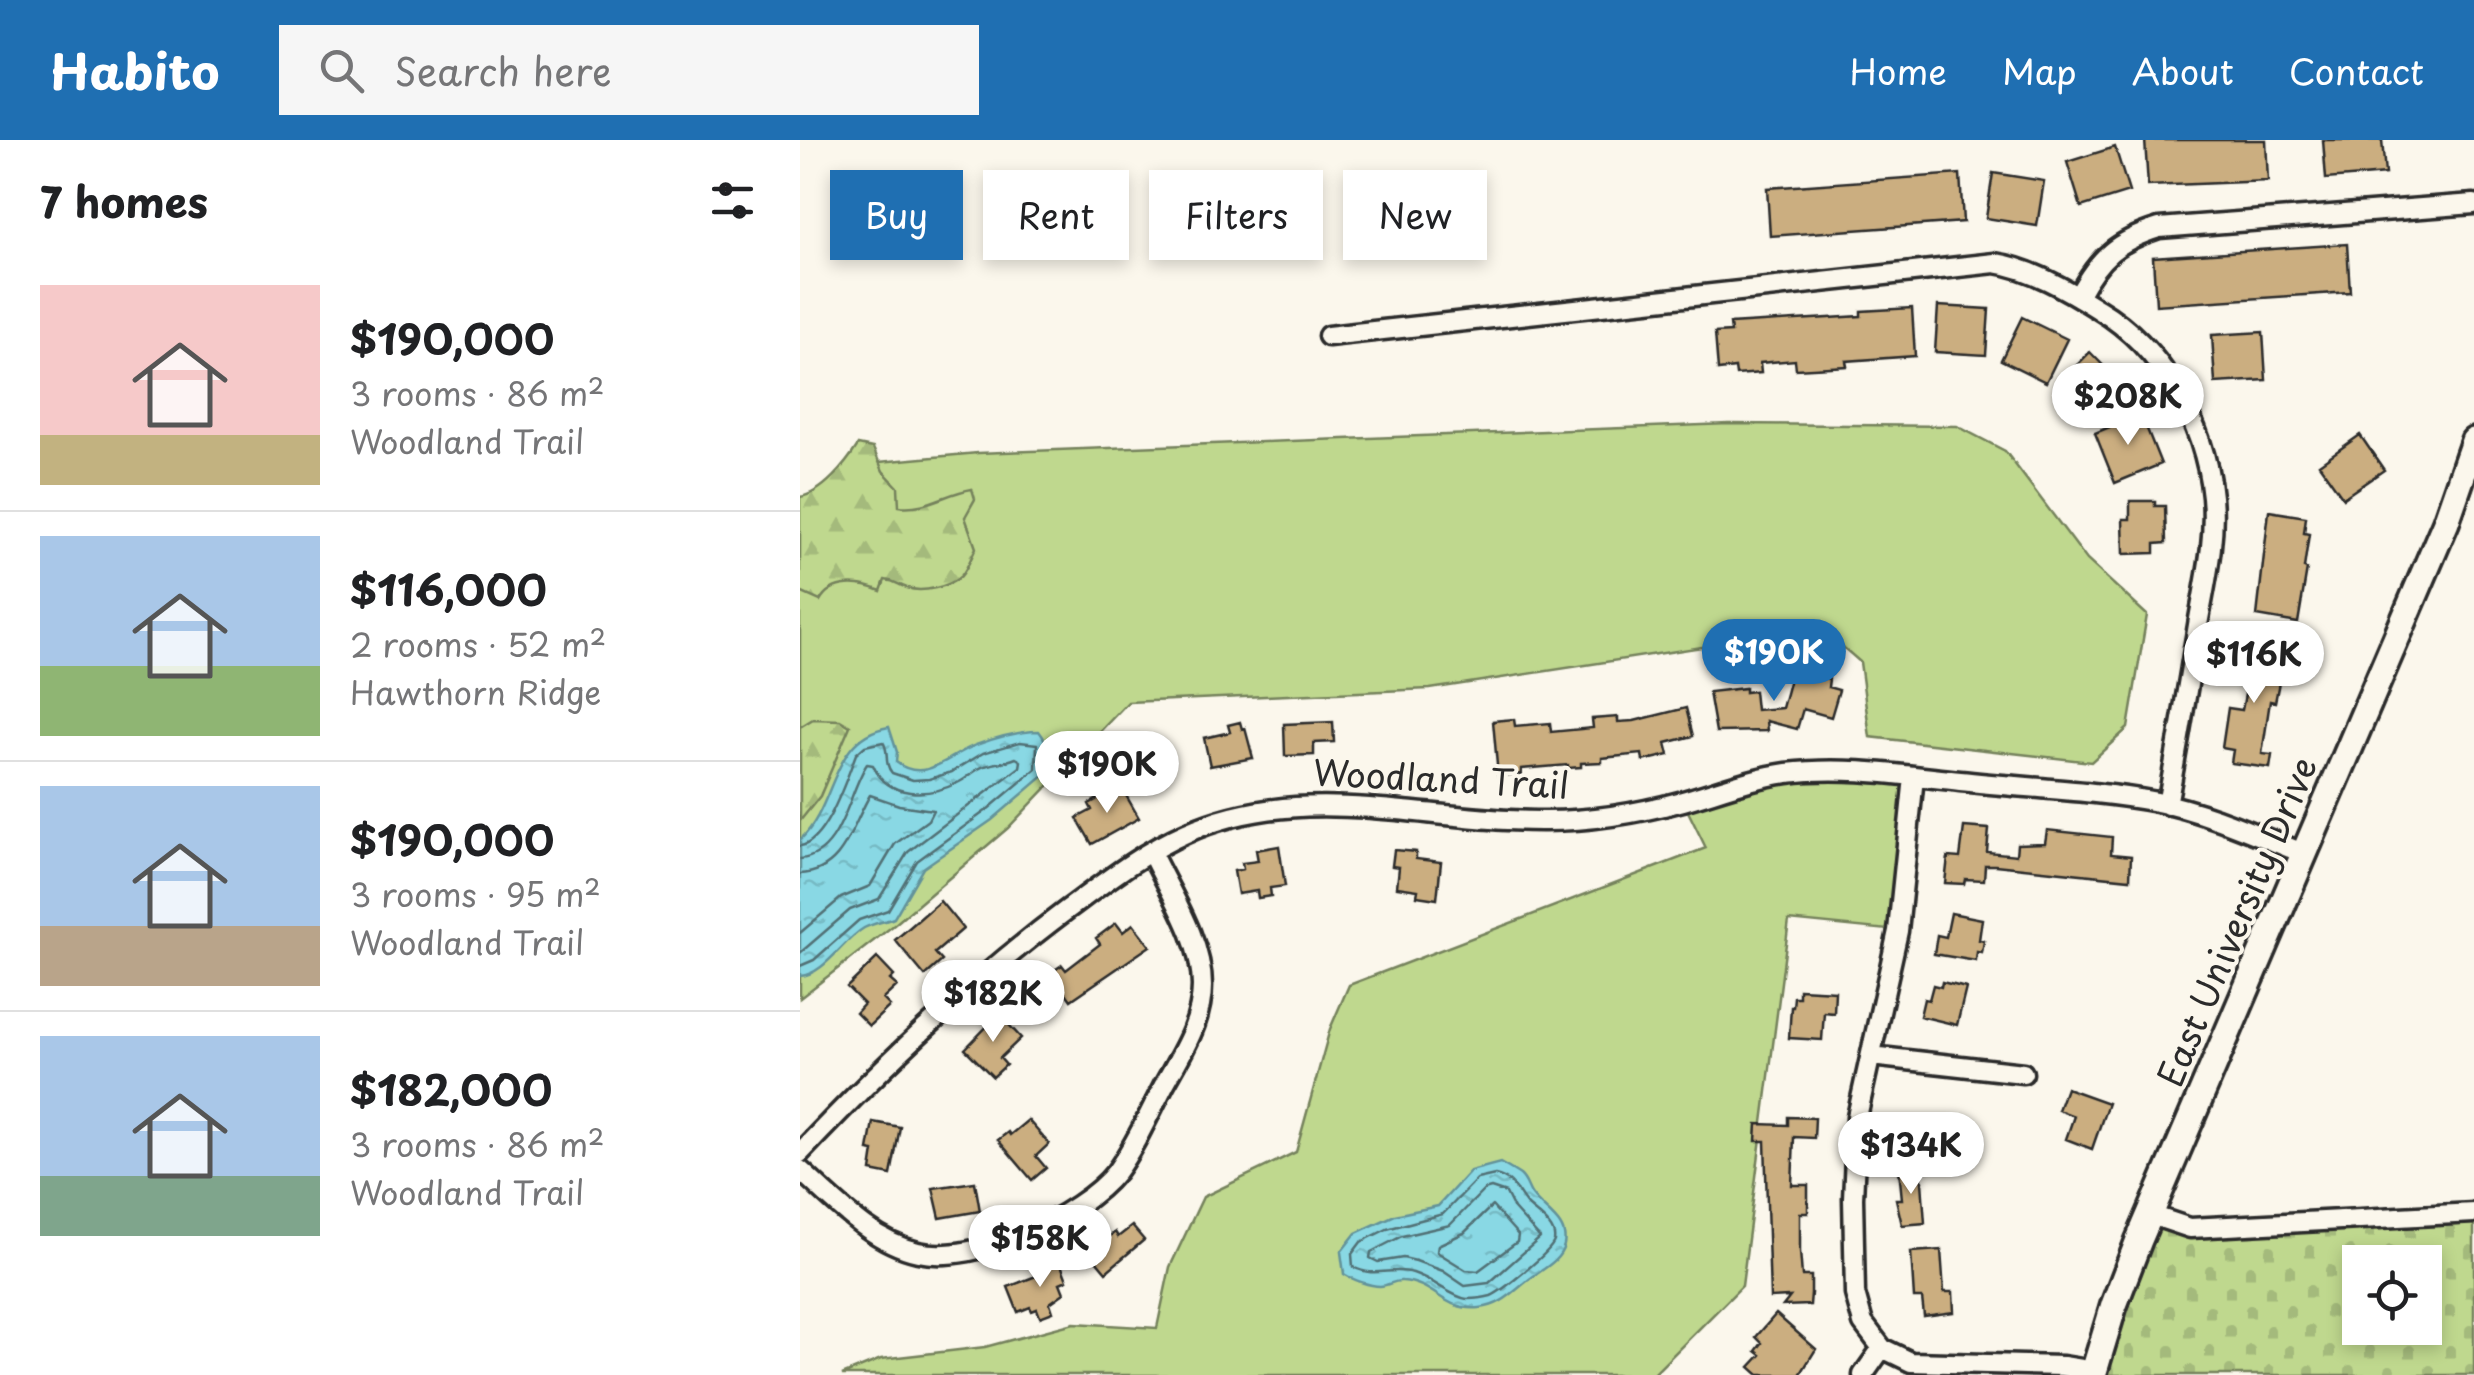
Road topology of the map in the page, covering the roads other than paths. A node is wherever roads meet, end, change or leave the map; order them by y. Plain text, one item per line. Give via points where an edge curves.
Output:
1 (2474, 204) edge
2 (2078, 296) junction
3 (1328, 336) dead end
4 (2474, 443) edge
5 (1914, 776) junction
6 (2167, 805) junction
7 (1150, 852) junction
8 (2305, 854) junction
9 (1870, 1056) junction
10 (2023, 1073) dead end
11 (800, 1153) edge
12 (800, 1170) edge
13 (2474, 1213) edge
14 (2151, 1214) junction
15 (1882, 1348) junction
16 (2094, 1373) edge
17 (1863, 1375) edge

1 - 2 street via 2159,228 2117,244
2 - 3 street via 1994,264
2 - 6 street via 2115,318 2161,366 2192,421 2210,482 2212,545
4 - 8 main road, East University Drive
5 - 6 street, Woodland Trail
5 - 7 street, Woodland Trail via 1785,774 1574,820 1306,804 1226,818
5 - 9 street via 1898,931
6 - 8 street, Woodland Trail
7 - 11 street, Woodland Trail via 976,980
7 - 12 street via 1194,944 1201,999 1190,1038 1124,1160 1093,1195 1053,1220 978,1250 942,1256 878,1235
8 - 14 main road, East University Drive
9 - 10 street
9 - 15 street via 1855,1144 1855,1294 1863,1323
13 - 14 street via 2190,1228
14 - 16 main road, East University Drive
15 - 16 street via 1911,1362 2063,1366
15 - 17 street

